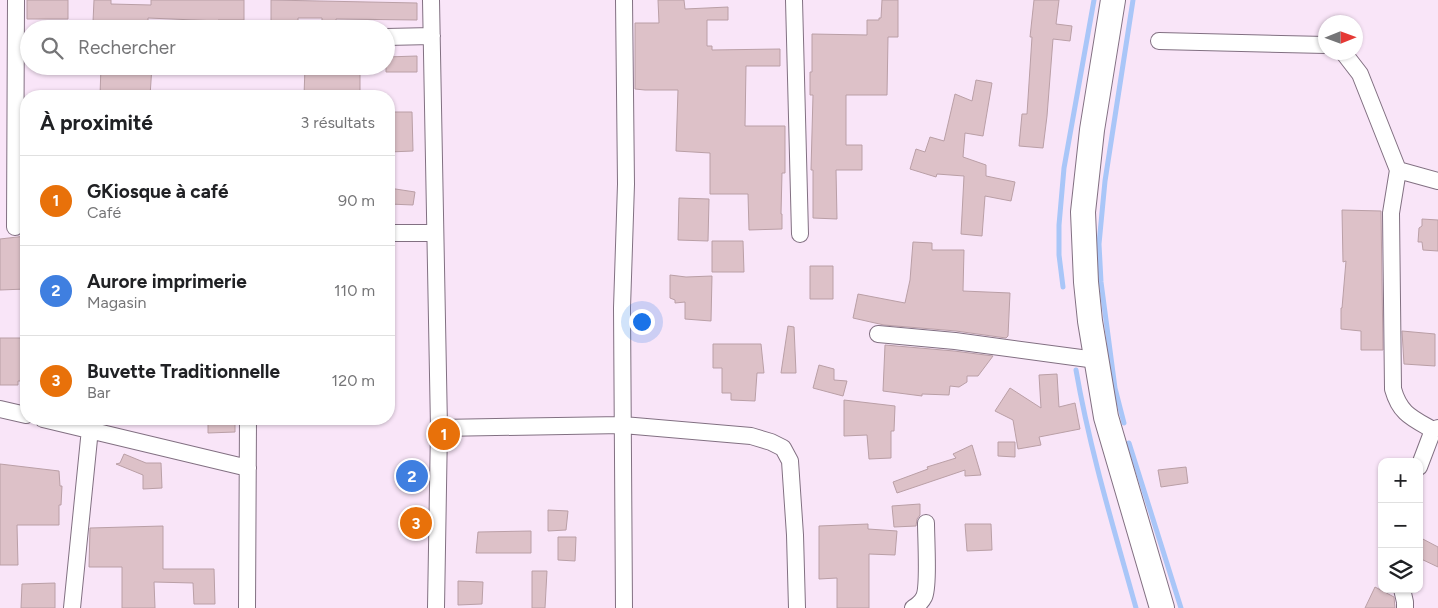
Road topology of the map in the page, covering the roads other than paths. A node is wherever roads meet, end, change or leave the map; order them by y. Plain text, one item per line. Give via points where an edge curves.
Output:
1 (16, 0) edge
2 (431, 0) edge
3 (624, 0) edge
4 (794, 0) edge
5 (1113, 0) edge
6 (20, 32) edge
7 (432, 36) junction
8 (395, 37) edge
9 (1159, 41) dead end
10 (1318, 45) edge
11 (1349, 60) edge
12 (21, 75) edge
13 (20, 90) edge
14 (20, 93) edge
15 (1398, 170) junction
16 (1438, 180) edge
17 (14, 227) edge
18 (395, 233) edge
19 (435, 233) junction
20 (800, 234) dead end
21 (878, 334) dead end
22 (1096, 360) junction
23 (0, 409) edge
24 (20, 414) edge
25 (91, 425) edge
26 (95, 425) edge
27 (248, 425) edge
28 (623, 425) junction
29 (439, 428) junction
30 (1436, 429) edge
31 (1423, 458) edge
32 (248, 468) junction
33 (926, 523) dead end
34 (1403, 593) edge
35 (72, 608) edge
36 (247, 608) edge
37 (436, 608) edge
38 (624, 608) edge
39 (797, 608) edge
40 (913, 608) edge
41 (1162, 608) edge
42 (1405, 608) edge

1 - 6 street
2 - 7 street
3 - 28 street
4 - 20 street
5 - 22 street via 1092,130 1083,212 1086,282
7 - 8 street
7 - 19 street
9 - 10 street
11 - 15 street via 1360,74
12 - 13 street
14 - 17 street
15 - 16 street
15 - 30 street via 1391,213 1393,389 1396,401 1408,416
18 - 19 street
19 - 29 street
21 - 22 street
22 - 41 street via 1106,417
23 - 24 street
25 - 35 street
26 - 32 street
27 - 32 street
28 - 29 street
28 - 38 street
28 - 39 street via 751,436 783,448 790,461
29 - 37 street
30 - 31 street
32 - 36 street
33 - 40 street via 925,596
34 - 42 street

